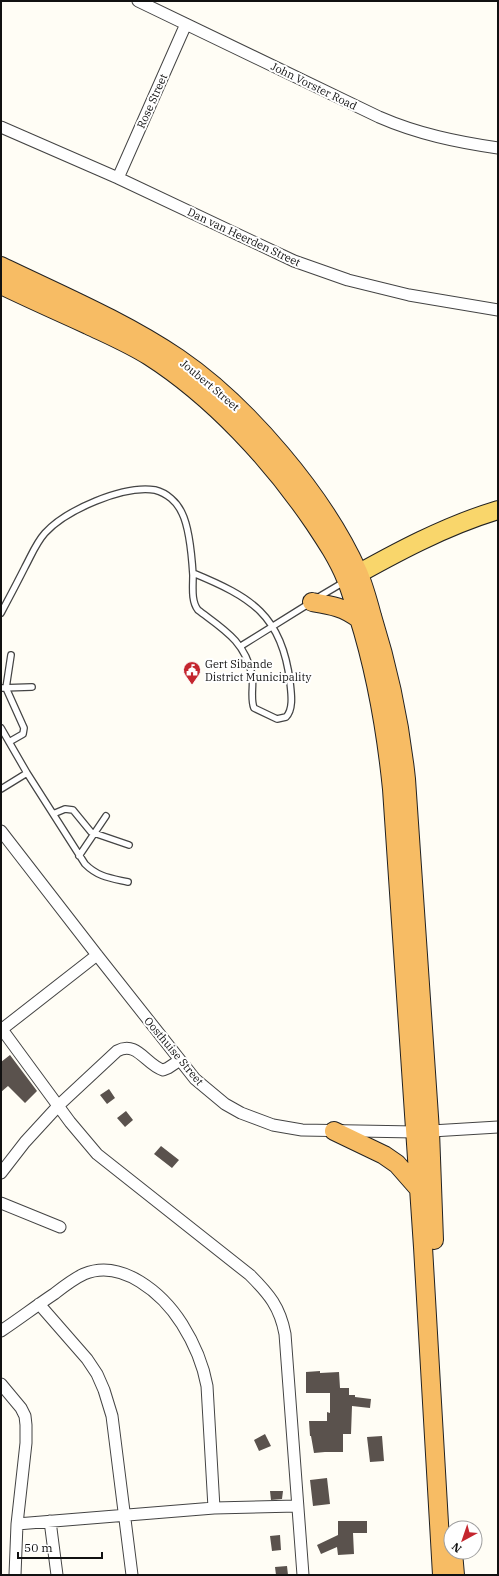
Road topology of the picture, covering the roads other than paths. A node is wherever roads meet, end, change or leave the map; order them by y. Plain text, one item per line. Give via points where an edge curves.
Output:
1 (138, 1) edge
2 (186, 24) junction
3 (1, 127) edge
4 (498, 148) edge
5 (118, 178) junction
6 (1, 266) edge
7 (1, 285) edge
8 (498, 310) edge
9 (498, 510) edge
10 (193, 573) junction
11 (353, 577) junction
12 (312, 602) junction
13 (1, 613) edge
14 (359, 619) junction
15 (273, 627) junction
16 (241, 646) junction
17 (12, 654) dead end
18 (32, 687) dead end
19 (3, 688) edge
20 (1, 728) edge
21 (9, 742) junction
22 (27, 773) junction
23 (1, 789) edge
24 (53, 814) junction
25 (106, 816) dead end
26 (1, 831) edge
27 (95, 834) junction
28 (129, 845) dead end
29 (80, 856) junction
30 (128, 882) dead end
31 (96, 955) junction
32 (1, 1029) edge
33 (180, 1060) junction
34 (59, 1106) junction
35 (498, 1127) edge
36 (334, 1131) junction
37 (423, 1132) junction
38 (1, 1173) edge
39 (418, 1188) junction
40 (1, 1203) edge
41 (60, 1227) dead end
42 (39, 1304) junction
43 (1, 1331) edge
44 (1, 1384) edge
45 (297, 1506) junction
46 (214, 1508) junction
47 (124, 1515) junction
48 (451, 1520) edge
49 (50, 1521) junction
50 (17, 1524) junction
51 (454, 1560) edge
52 (15, 1575) edge
53 (57, 1575) edge
54 (132, 1575) edge
55 (303, 1575) edge
56 (442, 1575) edge
57 (455, 1575) edge

1 - 2 street, John Vorster Road
2 - 4 street, John Vorster Road via 403,128 466,144
2 - 5 street, Rose Street
3 - 5 street, Dan van Heerden Street
5 - 8 street, Dan van Heerden Street via 294,261 348,280 409,295
6 - 11 highway, Joubert Street via 142,335 179,358 218,390 254,425 293,469 339,536
7 - 11 highway, Joubert Street via 135,348 168,369 210,404 249,443 294,494 339,564
9 - 11 main road via 446,529
10 - 13 lane via 186,521 177,504 156,491 136,490 98,501 55,523 39,540
10 - 15 lane via 243,597 262,613
10 - 16 lane via 195,607 222,627
11 - 12 lane
11 - 14 highway
11 - 37 highway via 383,651 402,745 410,818
12 - 14 highway via 341,608
12 - 15 lane
14 - 37 highway via 368,645 387,740 396,835 401,932
15 - 16 lane
15 - 16 lane via 286,656 290,679 290,709 284,718 277,719 254,708 252,675
17 - 19 lane
18 - 19 lane
19 - 21 lane via 24,728 23,734
20 - 21 lane
21 - 22 lane
22 - 23 lane
22 - 24 lane
24 - 27 lane via 65,809 73,810
24 - 29 lane
25 - 27 lane
26 - 31 street, Oosthuise Street
27 - 28 lane
27 - 29 lane
29 - 30 lane via 96,874
31 - 32 street
31 - 33 street, Oosthuise Street
32 - 34 street
33 - 34 street via 160,1070 135,1050 122,1048 112,1054
33 - 36 street, Oosthuise Street via 208,1091 241,1113 273,1125 302,1130
34 - 38 street via 25,1142
34 - 45 street via 97,1154 250,1275 269,1294 280,1314 285,1334
35 - 37 street, Oosthuise Street
36 - 37 street, Oosthuise Street
36 - 39 highway via 384,1155 397,1164
37 - 39 highway
37 - 48 highway
39 - 56 highway
40 - 41 street
42 - 43 street
42 - 46 street via 85,1274 108,1269 134,1278 161,1299 182,1323 203,1368 207,1386
42 - 47 street via 87,1359 104,1390 112,1416
44 - 50 street via 25,1416 26,1443
45 - 46 street
45 - 55 street
46 - 47 street
47 - 49 street
47 - 54 street
49 - 50 street
49 - 53 street
50 - 52 street
51 - 57 highway

